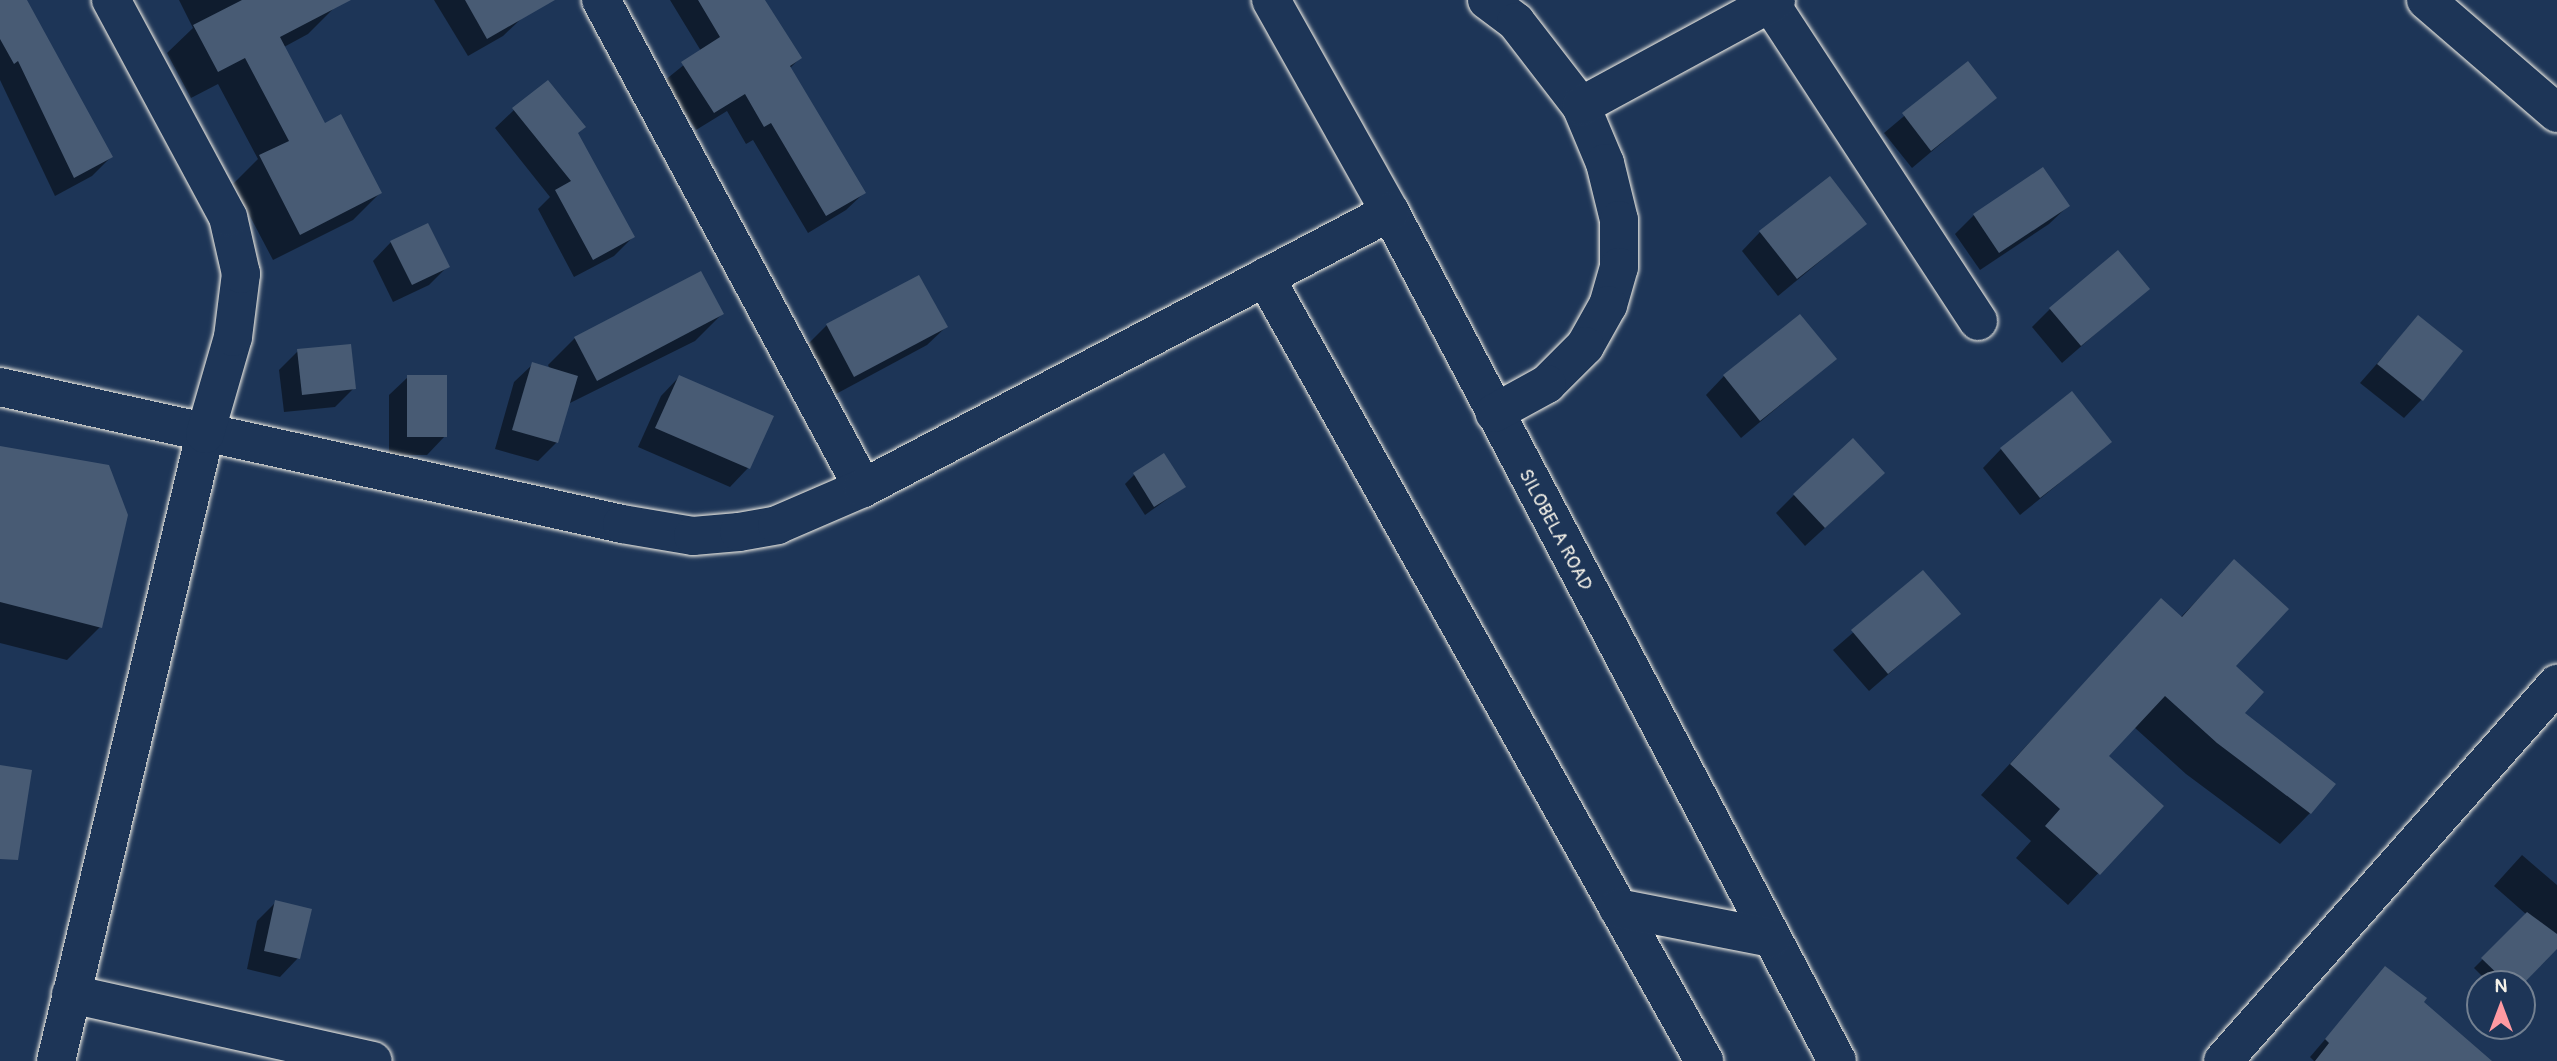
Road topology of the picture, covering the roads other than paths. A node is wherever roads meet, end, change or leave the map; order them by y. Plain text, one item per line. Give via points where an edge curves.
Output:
1 (111, 0) edge
2 (601, 0) edge
3 (1271, 0) edge
4 (1487, 0) edge
5 (2426, 0) edge
6 (1773, 2) edge
7 (1581, 106) junction
8 (2557, 113) edge
9 (1390, 212) junction
10 (1265, 277) junction
11 (1978, 321) dead end
12 (0, 387) edge
13 (1494, 413) junction
14 (205, 434) junction
15 (863, 488) junction
16 (2557, 684) edge
17 (1618, 908) junction
18 (1771, 938) junction
19 (71, 994) junction
20 (55, 1061) edge
21 (373, 1061) edge
22 (1704, 1061) edge
23 (1837, 1061) edge
24 (2223, 1061) edge

1 - 14 street via 234,237 241,274 233,337
2 - 15 street
3 - 9 street, SILOBELA ROAD
4 - 7 street via 1516,22
5 - 8 street
6 - 7 street
6 - 11 street
7 - 13 street via 1605,163 1619,220 1619,267 1608,305 1585,346 1546,384
9 - 10 street
9 - 13 street, SILOBELA ROAD
10 - 15 street
10 - 17 street
12 - 14 street
13 - 18 street, SILOBELA ROAD
14 - 15 street via 693,536 777,524
14 - 19 street
16 - 24 street
17 - 18 street
17 - 22 street
18 - 23 street, SILOBELA ROAD
19 - 20 street
19 - 21 street

